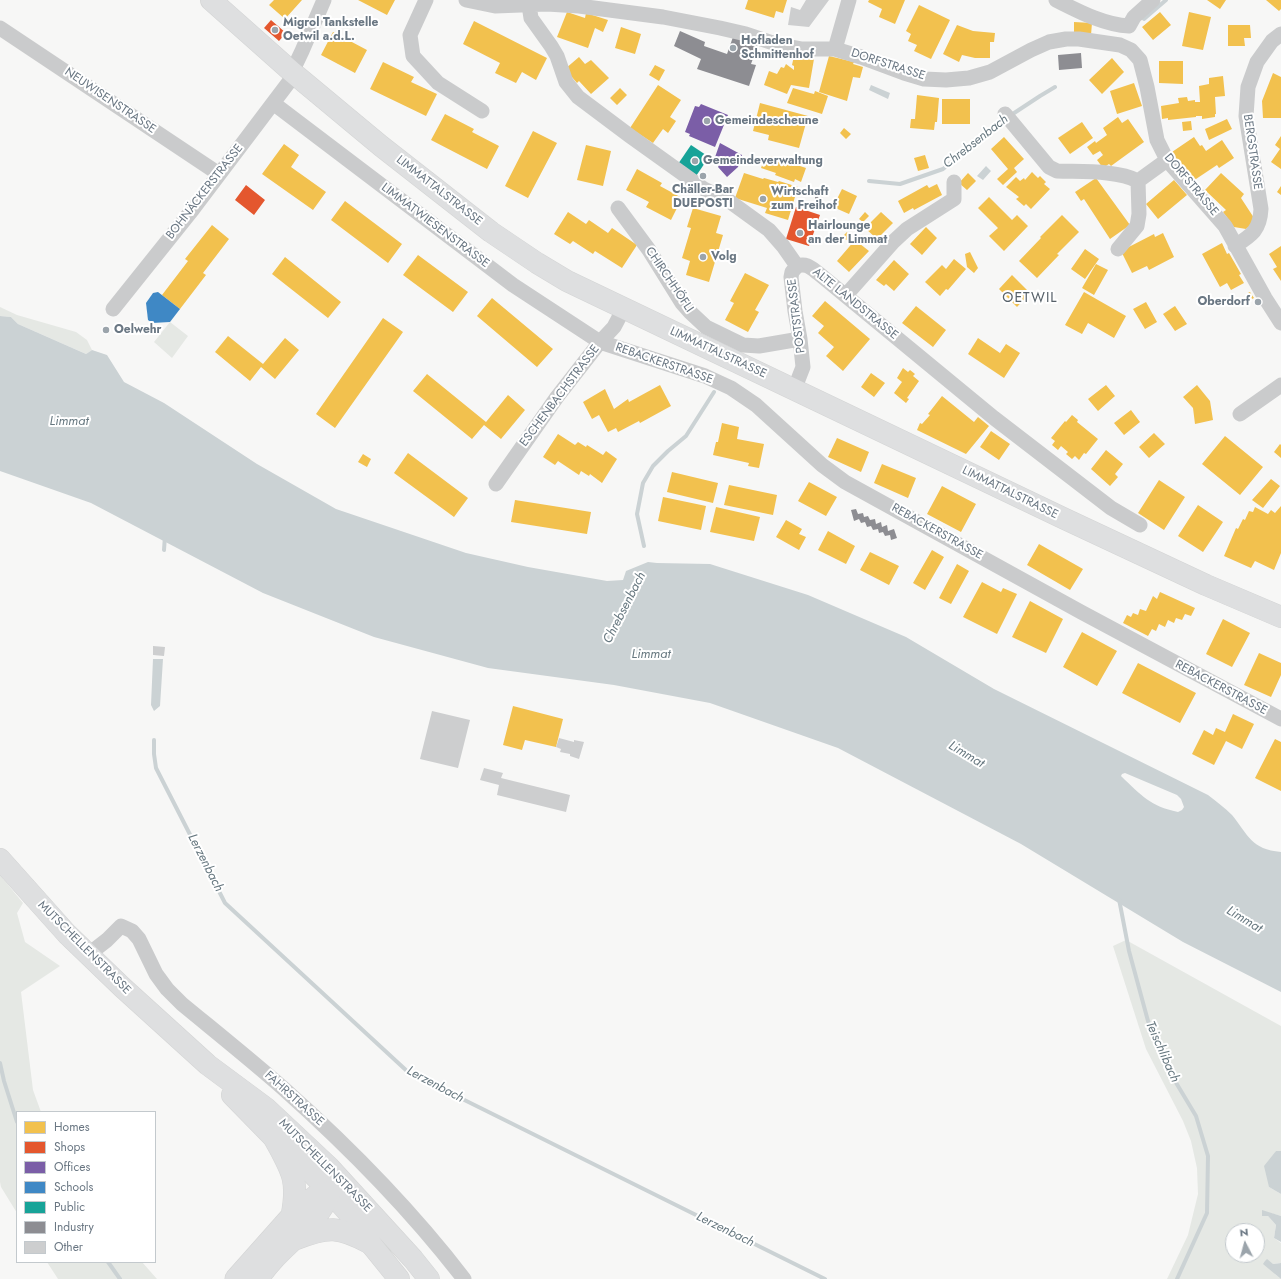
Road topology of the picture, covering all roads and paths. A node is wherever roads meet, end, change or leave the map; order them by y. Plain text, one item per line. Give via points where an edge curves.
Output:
1 (211, 0) edge
2 (324, 0) edge
3 (426, 0) edge
4 (466, 0) edge
5 (848, 0) edge
6 (1056, 0) edge
7 (1153, 0) edge
8 (529, 5) junction
9 (1129, 26) junction
10 (0, 28) edge
11 (1281, 34) edge
12 (835, 49) junction
13 (1131, 50) junction
14 (293, 73) junction
15 (273, 103) junction
16 (482, 111) dead end
17 (1007, 116) dead end
18 (1167, 160) junction
19 (219, 174) junction
20 (1138, 180) junction
21 (954, 182) dead end
22 (618, 208) dead end
23 (1235, 246) junction
24 (1118, 249) dead end
25 (797, 266) junction
26 (846, 295) junction
27 (624, 308) junction
28 (113, 309) dead end
29 (1281, 323) edge
30 (800, 339) junction
31 (600, 342) junction
32 (1281, 386) edge
33 (794, 390) junction
34 (1240, 414) dead end
35 (496, 484) dead end
36 (1140, 524) dead end
37 (1281, 617) edge
38 (1281, 719) edge
39 (0, 859) edge
40 (89, 954) junction
41 (208, 1066) junction
42 (275, 1140) junction
43 (329, 1167) junction
44 (330, 1192) junction
45 (358, 1198) junction
46 (292, 1216) junction
47 (292, 1241) junction
48 (370, 1243) junction
49 (236, 1279) edge
50 (258, 1279) edge
51 (399, 1279) edge
52 (429, 1279) edge
53 (464, 1279) edge

1 - 14 main road, LIMMATTALSTRASSE
2 - 14 street, BOHNÄCKERSTRASSE
3 - 16 street via 410,35 413,56 438,83
4 - 8 street, DORFSTRASSE via 495,6
5 - 12 street
6 - 9 street via 1117,26
7 - 9 street via 1134,17
8 - 12 street, DORFSTRASSE via 578,6 663,17 720,28 802,49
8 - 25 street, ALTE LANDSTRASSE via 531,18 557,56 566,82 578,97 704,189 729,201 769,230
9 - 13 street
10 - 19 street, NEUWISENSTRASSE
11 - 23 street, BERGSTRASSE via 1272,41 1257,62 1248,87 1246,116 1261,209 1257,228
12 - 13 street, DORFSTRASSE via 918,77 946,80 969,78 990,72 1049,42 1066,39 1120,45
13 - 18 street, DORFSTRASSE via 1140,60 1157,140
14 - 15 street, BOHNÄCKERSTRASSE
14 - 27 main road, LIMMATTALSTRASSE via 498,237 567,281
15 - 19 street, BOHNÄCKERSTRASSE
15 - 31 street, LIMMATWIESENSTRASSE via 513,285
17 - 20 street via 1053,170 1096,172
18 - 20 street
18 - 23 street, DORFSTRASSE via 1220,221
19 - 28 street, BOHNÄCKERSTRASSE
20 - 24 street via 1137,226
21 - 26 street via 954,199 907,229
22 - 30 street, CHIRCHHÖFLI via 682,302 706,327 743,345 759,346
23 - 29 street, DORFSTRASSE
25 - 26 street, ALTE LANDSTRASSE via 807,265
25 - 30 street, POSTSTRASSE via 791,277
26 - 36 street, ALTE LANDSTRASSE via 994,418 1111,508
27 - 31 street, ESCHENBACHSTRASSE via 614,327
27 - 33 main road, LIMMATTALSTRASSE
30 - 33 street, POSTSTRASSE via 803,367
31 - 35 street, ESCHENBACHSTRASSE
31 - 38 street, REBACKERSTRASSE via 705,376 731,388 756,405 822,466 845,482
32 - 34 street
33 - 37 main road, LIMMATTALSTRASSE via 1206,585
39 - 40 main road, MUTSCHELLENSTRASSE via 67,934
40 - 41 main road, MUTSCHELLENSTRASSE
40 - 53 street, FAHRSTRASSE via 121,926 132,931 167,989 283,1088 356,1156
41 - 42 main road, MUTSCHELLENSTRASSE
41 - 43 main road, MUTSCHELLENSTRASSE via 266,1108
42 - 44 main road, MUTSCHELLENSTRASSE
42 - 46 highway via 294,1180
43 - 44 main road via 332,1181
43 - 45 main road, MUTSCHELLENSTRASSE
44 - 45 main road
44 - 46 highway via 316,1196
44 - 47 highway via 325,1204
44 - 48 main road, MUTSCHELLENSTRASSE via 353,1218
45 - 52 main road, MUTSCHELLENSTRASSE
46 - 49 highway
47 - 48 highway via 319,1230 330,1229 351,1233
47 - 50 highway via 274,1258
48 - 51 main road, MUTSCHELLENSTRASSE

